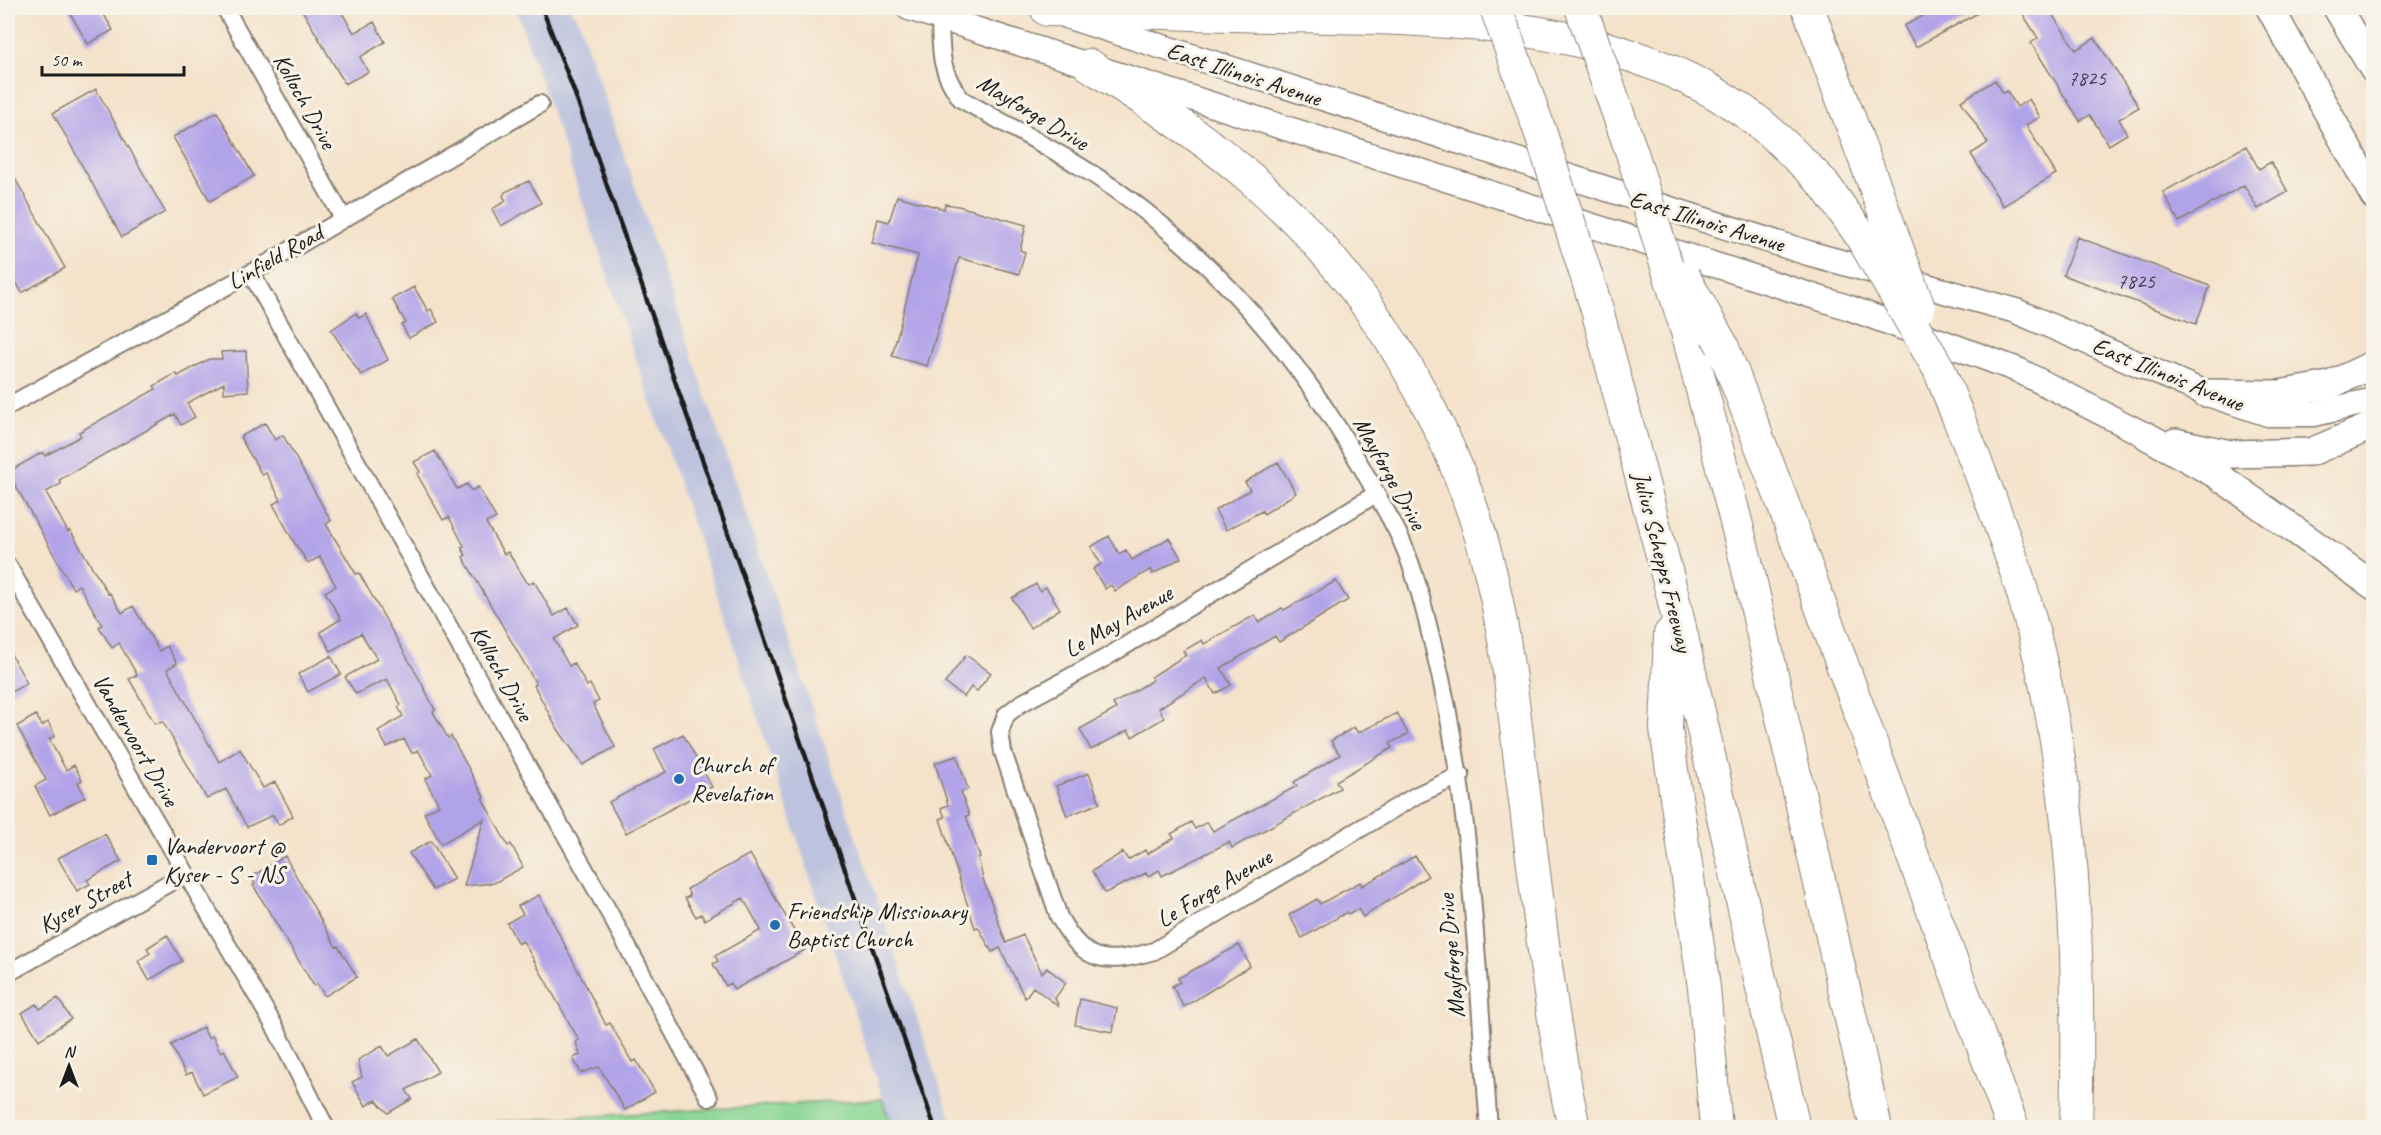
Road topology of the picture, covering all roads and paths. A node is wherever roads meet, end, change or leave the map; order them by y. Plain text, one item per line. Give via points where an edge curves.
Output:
1 (225, 8) edge
2 (909, 8) edge
3 (1497, 8) edge
4 (1581, 8) edge
5 (1808, 8) edge
6 (2270, 8) edge
7 (2337, 8) edge
8 (1043, 9) edge
9 (942, 11) edge
10 (1089, 64) junction
11 (2373, 70) edge
12 (540, 104) dead end
13 (2373, 196) edge
14 (343, 218) junction
15 (1654, 223) junction
16 (251, 273) junction
17 (2373, 364) edge
18 (1939, 369) junction
19 (2205, 393) junction
20 (2373, 400) edge
21 (8, 405) edge
22 (2373, 425) edge
23 (2147, 436) junction
24 (1376, 494) junction
25 (8, 566) edge
26 (2373, 586) edge
27 (1672, 593) junction
28 (1461, 775) junction
29 (1036, 851) joint
30 (185, 874) junction
31 (8, 973) edge
32 (709, 1098) dead end
33 (326, 1128) edge
34 (1489, 1128) edge
35 (1574, 1128) edge
36 (1716, 1128) edge
37 (1794, 1128) edge
38 (1876, 1128) edge
39 (2013, 1128) edge
40 (2076, 1128) edge

1 - 14 street, Kolloch Drive
2 - 9 main road, East Illinois Avenue
3 - 27 highway, Julius Schepps Freeway, bridge via 1596,306
4 - 15 highway, bridge
5 - 18 highway, bridge
6 - 13 main road
7 - 11 main road
8 - 18 highway, bridge via 1412,18 1543,34 1616,51 1665,69 1756,121 1823,183 1859,233
8 - 19 main road, East Illinois Avenue via 1797,249 2016,311
9 - 10 main road, East Illinois Avenue
9 - 24 street, Mayforge Drive via 941,61 949,84 961,99 1089,172 1145,212 1205,264 1256,316 1311,384
10 - 23 main road, East Illinois Avenue via 1847,307 2018,370
10 - 35 highway via 1188,129 1243,171 1290,216 1380,325 1417,385 1446,444 1477,526 1506,646 1551,998
12 - 14 street, Linfield Road
14 - 16 street, Linfield Road
15 - 38 highway, bridge via 1688,335 1744,550
15 - 39 highway, bridge via 1722,345
16 - 21 street, Linfield Road
16 - 32 street, Kolloch Drive via 611,915
17 - 19 main road via 2330,385 2289,392
18 - 40 highway via 2003,531 2023,595 2062,773 2077,931
19 - 20 main road, East Illinois Avenue via 2268,414 2314,414
22 - 23 main road via 2311,452 2230,454
23 - 26 main road via 2217,475
24 - 28 street, Mayforge Drive via 1402,541 1418,585
24 - 29 street, Le May Avenue via 1006,714 1000,732 1003,752
25 - 30 street, Vandervoort Drive
27 - 36 highway via 1666,729 1704,987
27 - 37 highway, Julius Schepps Freeway
28 - 29 street, Le Forge Avenue via 1417,795 1154,951 1126,959 1105,961 1087,953 1070,937
28 - 34 street, Mayforge Drive
30 - 31 street, Kyser Street
30 - 33 street, Vandervoort Drive via 276,1029

